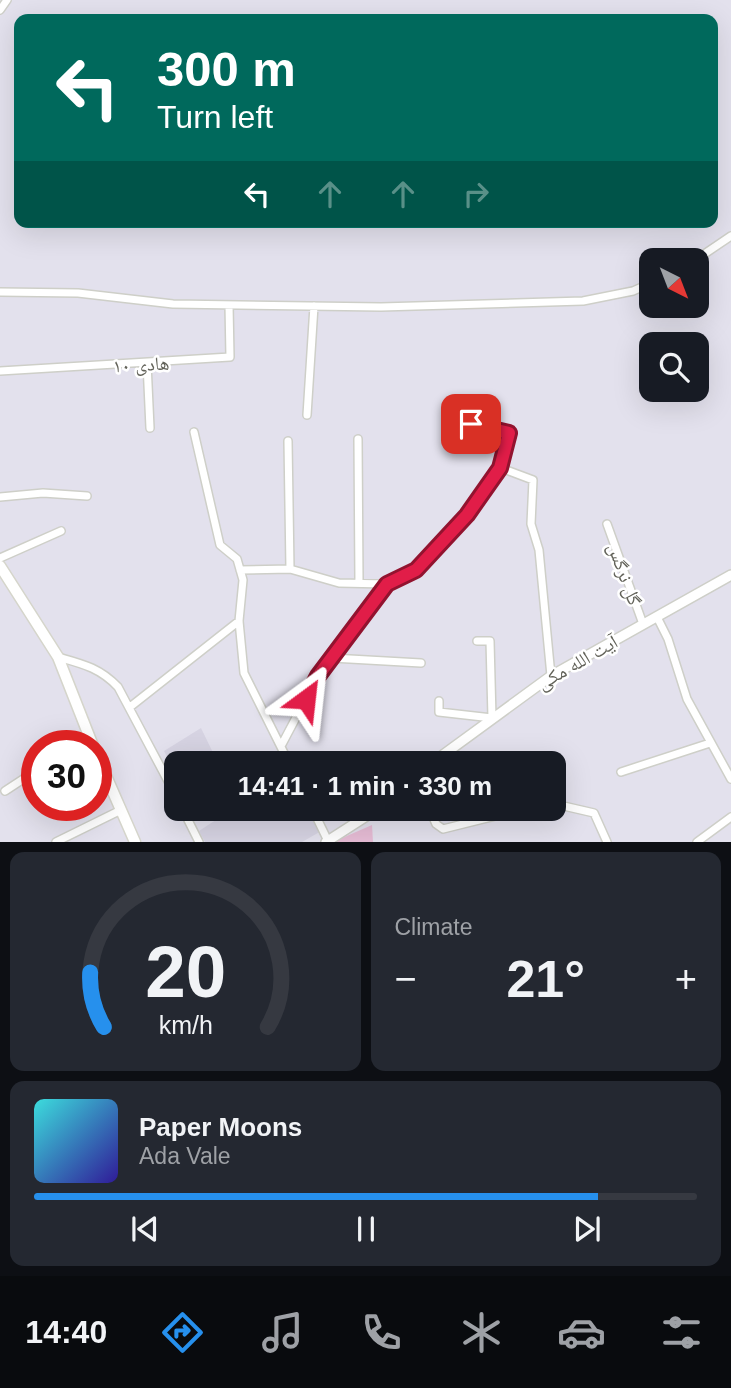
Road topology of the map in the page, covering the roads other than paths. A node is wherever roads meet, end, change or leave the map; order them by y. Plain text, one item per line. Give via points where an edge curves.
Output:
1 (7, 0) edge
2 (0, 10) edge
3 (731, 236) edge
4 (709, 251) edge
5 (639, 289) edge
6 (0, 292) edge
7 (229, 305) junction
8 (314, 306) junction
9 (147, 363) junction
10 (0, 371) edge
11 (307, 415) dead end
12 (471, 424) dead end
13 (150, 428) dead end
14 (194, 432) dead end
15 (358, 439) dead end
16 (288, 441) dead end
17 (500, 468) junction
18 (87, 496) dead end
19 (0, 497) edge
20 (607, 524) dead end
21 (61, 531) dead end
22 (0, 558) edge
23 (0, 566) edge
24 (290, 569) junction
25 (240, 570) junction
26 (731, 575) edge
27 (4, 579) edge
28 (359, 582) junction
29 (387, 584) junction
30 (657, 617) junction
31 (239, 621) junction
32 (643, 624) junction
33 (477, 641) dead end
34 (58, 657) junction
35 (332, 658) junction
36 (421, 663) dead end
37 (551, 676) junction
38 (439, 701) dead end
39 (130, 707) junction
40 (492, 718) junction
41 (86, 730) edge
42 (710, 743) junction
43 (281, 746) junction
44 (283, 751) edge
45 (448, 751) edge
46 (621, 772) dead end
47 (164, 773) edge
48 (731, 779) edge
49 (21, 780) edge
50 (5, 791) dead end
51 (112, 796) edge
52 (566, 807) edge
53 (121, 810) junction
54 (731, 817) edge
55 (188, 821) edge
56 (318, 821) edge
57 (359, 821) edge
58 (435, 821) edge
59 (475, 821) edge
60 (327, 841) edge
61 (56, 842) edge
62 (135, 842) edge
63 (199, 842) edge
64 (607, 842) edge
65 (697, 842) edge

1 - 2 street
3 - 4 street
5 - 8 street via 583,301
6 - 7 street
7 - 8 street
7 - 9 street, هادی ۱۰ via 230,356
8 - 11 street
9 - 10 street, هادی ۱۰
9 - 13 street
12 - 17 street via 509,433
14 - 25 street via 220,545 237,559
15 - 28 street
16 - 24 street
17 - 29 street via 439,547 416,570
17 - 37 street via 533,480 531,524 539,551
18 - 19 street via 43,493
20 - 32 street, گل نرگس
21 - 22 street
23 - 27 main road
24 - 25 street
24 - 28 street via 339,583
25 - 31 street
26 - 30 street, آیت الله مکی
27 - 34 main road
28 - 29 street
29 - 35 street
30 - 32 street, آیت الله مکی
30 - 42 street via 687,699
31 - 39 street
31 - 43 street via 244,673
32 - 37 street, آیت الله مکی
33 - 40 street via 491,641
34 - 39 street via 106,674
34 - 41 main road
35 - 36 street
35 - 43 street
37 - 40 street, آیت الله مکی
38 - 40 street via 439,712
39 - 47 street
40 - 45 street, آیت الله مکی
42 - 46 street
42 - 48 street
43 - 44 street
49 - 50 street
51 - 53 main road
52 - 64 street via 594,813
53 - 61 street
53 - 62 main road
54 - 65 street
55 - 63 street
56 - 60 street
57 - 60 street
58 - 59 street via 443,829

